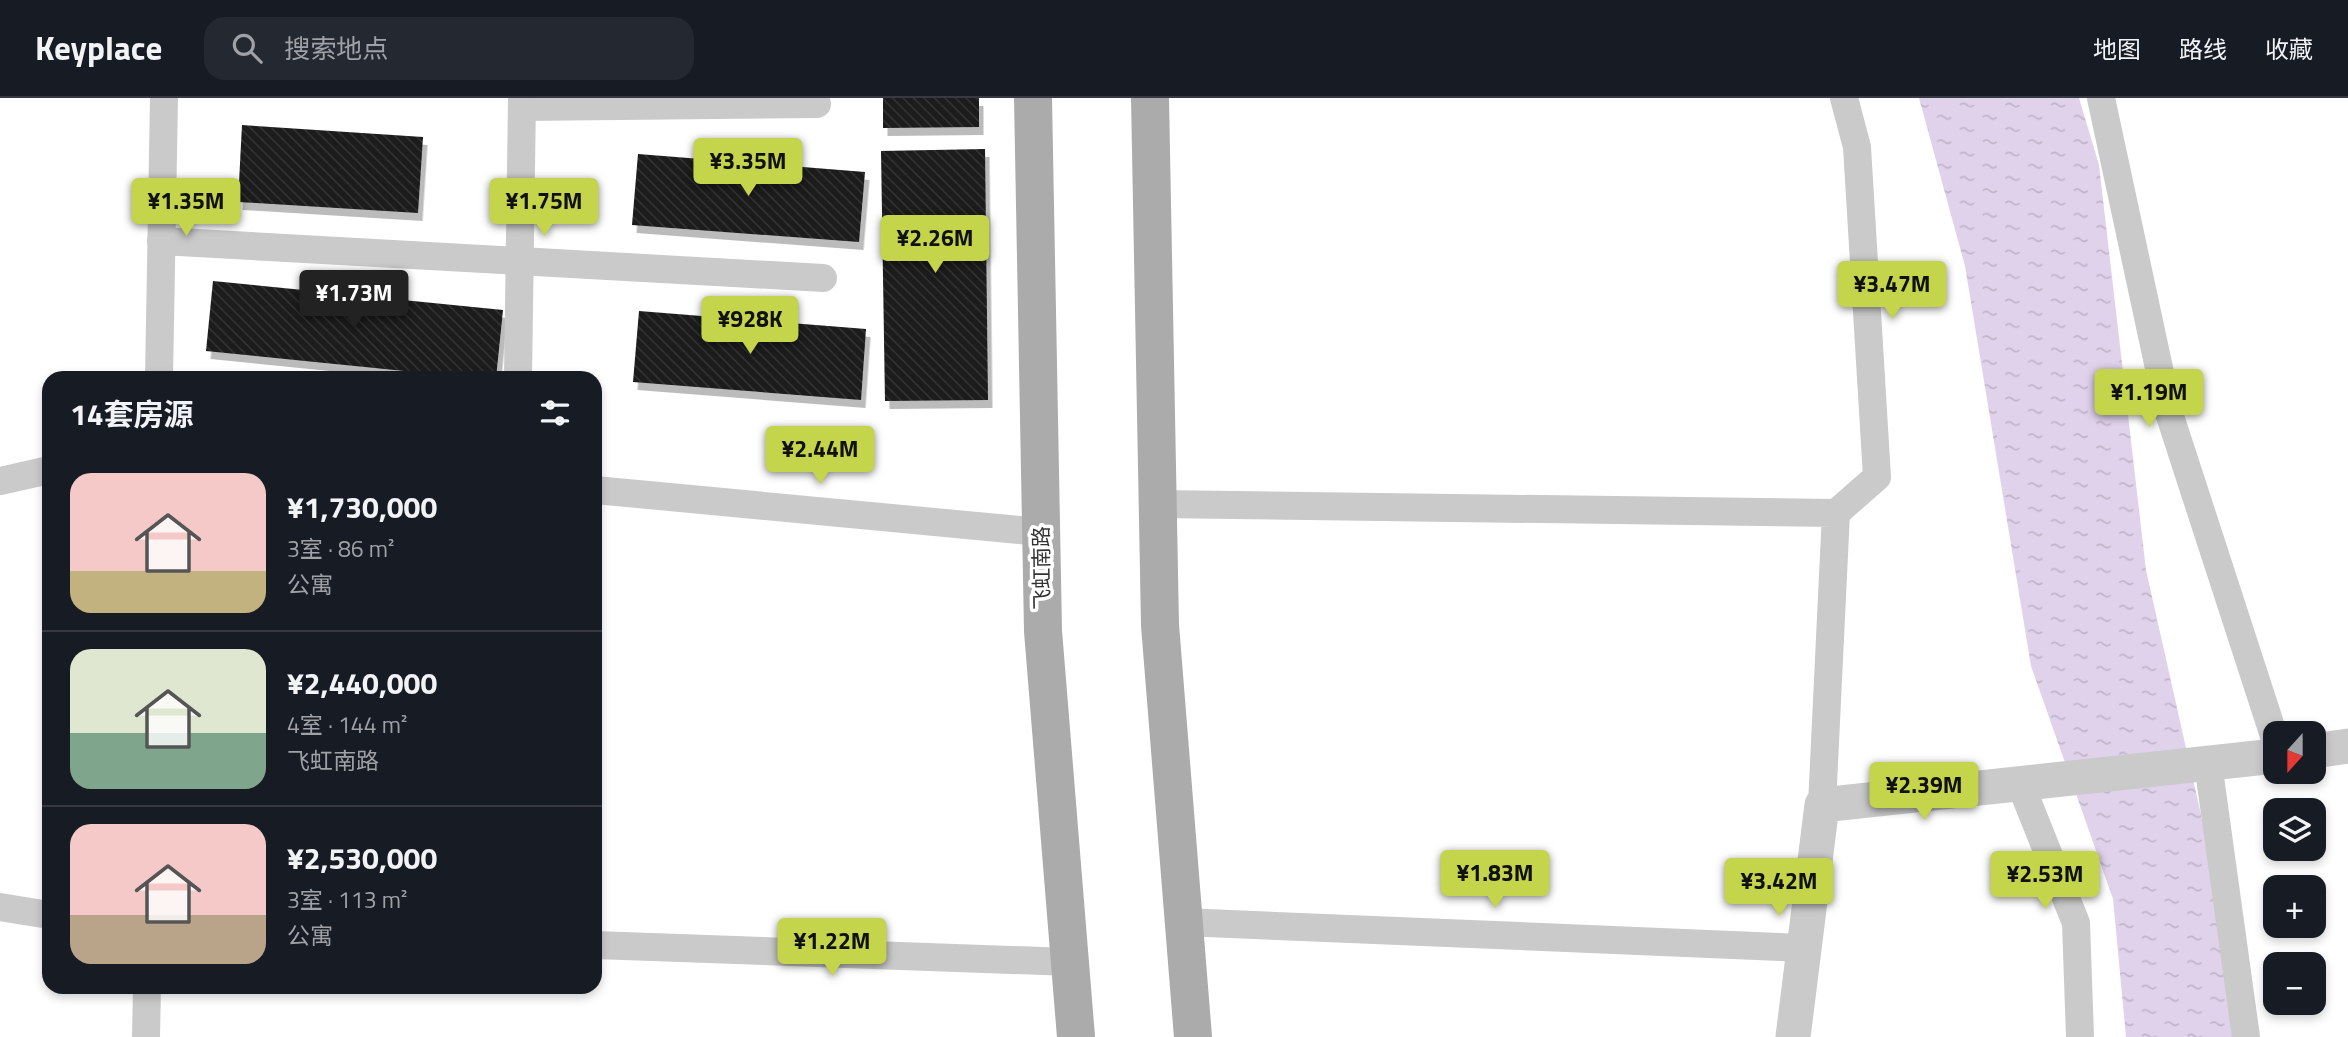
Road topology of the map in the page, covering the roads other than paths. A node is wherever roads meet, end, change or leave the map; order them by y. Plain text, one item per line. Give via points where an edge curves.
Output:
1 (164, 98) edge
2 (1033, 98) edge
3 (1150, 98) edge
4 (1844, 98) edge
5 (2101, 98) edge
6 (522, 102) edge
7 (817, 104) dead end
8 (161, 241) junction
9 (519, 261) junction
10 (823, 278) dead end
11 (159, 371) edge
12 (518, 371) edge
13 (42, 472) edge
14 (0, 481) edge
15 (602, 491) edge
16 (1157, 504) junction
17 (1836, 513) junction
18 (1041, 531) junction
19 (2269, 721) edge
20 (2348, 746) edge
21 (2326, 749) edge
22 (2263, 757) edge
23 (2208, 763) junction
24 (2020, 783) junction
25 (1822, 805) junction
26 (0, 907) edge
27 (42, 914) edge
28 (1184, 922) junction
29 (602, 946) edge
30 (1804, 948) junction
31 (1070, 962) junction
32 (147, 994) edge
33 (146, 1037) edge
34 (1076, 1037) edge
35 (1193, 1037) edge
36 (1793, 1037) edge
37 (2080, 1037) edge
38 (2246, 1037) edge

1 - 8 street
2 - 18 main road, 飞虹南路
3 - 16 main road
4 - 17 street via 1857,147 1877,477
5 - 19 street via 2168,410
6 - 7 street
6 - 9 street
8 - 9 street
8 - 11 street
9 - 10 street
9 - 12 street
13 - 14 street
15 - 18 street
16 - 17 street
16 - 28 main road via 1160,625
17 - 25 street
18 - 31 main road, 飞虹南路 via 1043,631
20 - 21 street
22 - 23 street
23 - 24 street
23 - 38 street
24 - 25 street
24 - 37 street via 2076,923
25 - 30 street
26 - 27 street
28 - 30 street
28 - 35 main road
29 - 31 street
30 - 36 street
31 - 34 main road, 飞虹南路
32 - 33 street

